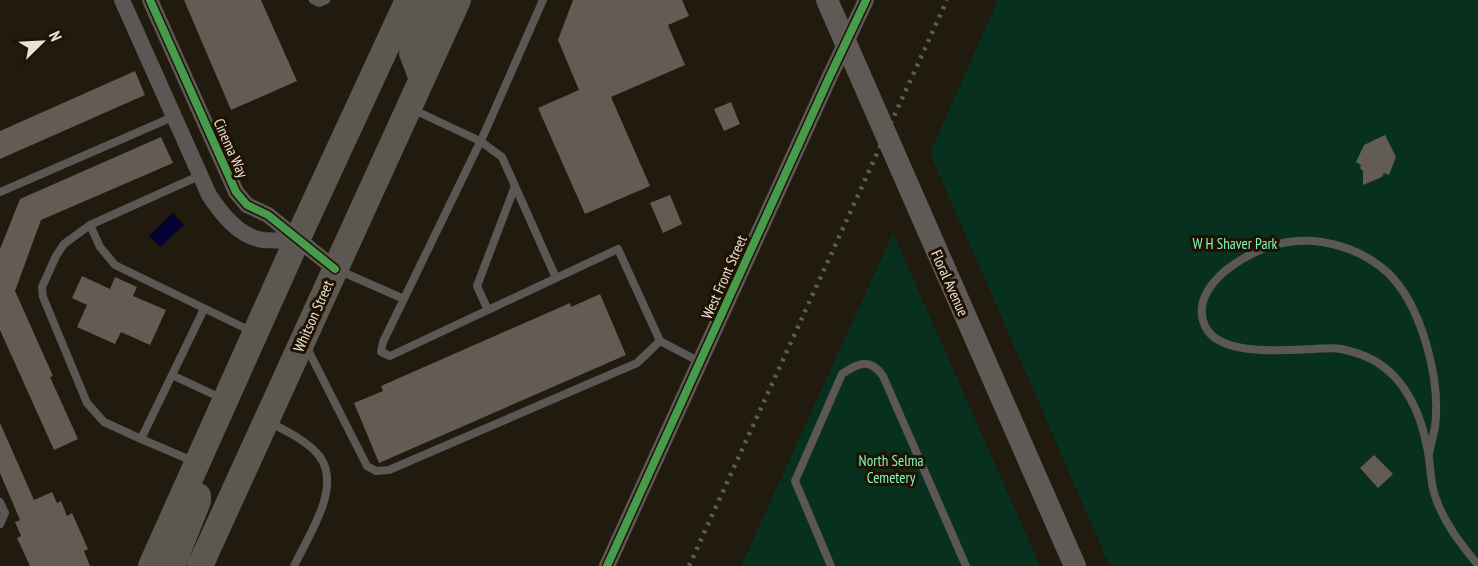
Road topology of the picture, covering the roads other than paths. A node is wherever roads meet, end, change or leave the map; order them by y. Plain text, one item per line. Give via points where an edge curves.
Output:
1 (122, 0) edge
2 (150, 0) edge
3 (313, 0) edge
4 (326, 0) edge
5 (408, 0) edge
6 (435, 0) edge
7 (458, 0) edge
8 (543, 0) edge
9 (827, 0) edge
10 (866, 0) edge
11 (846, 43) junction
12 (422, 79) junction
13 (409, 108) junction
14 (175, 116) junction
15 (480, 141) junction
16 (201, 175) junction
17 (515, 186) junction
18 (0, 192) edge
19 (90, 225) junction
20 (297, 240) junction
21 (335, 269) junction
22 (556, 278) junction
23 (404, 299) junction
24 (204, 309) junction
25 (488, 310) junction
26 (256, 334) junction
27 (303, 339) junction
28 (660, 341) junction
29 (700, 363) junction
30 (171, 375) junction
31 (226, 400) junction
32 (266, 420) junction
33 (141, 439) junction
34 (1429, 454) junction
35 (198, 463) junction
36 (0, 502) edge
37 (0, 524) edge
38 (1478, 565) edge
39 (151, 566) edge
40 (172, 566) edge
41 (200, 566) edge
42 (294, 566) edge
43 (608, 566) edge
44 (831, 566) edge
45 (966, 566) edge
46 (1075, 566) edge

1 - 14 street
2 - 20 street, Cinema Way via 236,192 247,205 268,215
3 - 4 lane
5 - 20 main road
6 - 12 main road via 412,53
7 - 12 main road, Whitson Street
8 - 15 lane
9 - 11 main road, Floral Avenue
10 - 11 street, West Front Street
11 - 29 street, West Front Street
11 - 46 main road, Floral Avenue
12 - 13 main road, Whitson Street
13 - 15 lane
13 - 21 main road, Whitson Street
14 - 16 street
14 - 18 lane
15 - 17 lane via 502,157
15 - 23 lane
16 - 19 lane
16 - 20 street via 218,209 243,231 261,240
17 - 22 lane
17 - 25 lane via 477,286
19 - 24 lane via 115,265
19 - 33 lane via 64,244 56,256 42,286 43,297 87,403 104,422
20 - 21 street, Cinema Way
20 - 26 main road
21 - 23 lane
21 - 27 main road, Whitson Street
22 - 25 lane
22 - 28 lane via 618,249
23 - 25 lane via 383,342 381,352 390,356
24 - 26 lane
24 - 30 lane
26 - 31 main road
27 - 28 lane via 367,466 376,471 389,470 637,363
27 - 32 main road, Whitson Street
28 - 29 lane
29 - 43 street, West Front Street
30 - 31 lane
30 - 33 lane
31 - 35 main road
32 - 41 main road, Whitson Street
32 - 42 lane via 310,447 319,456 327,476 326,497
33 - 35 lane
34 - 34 lane via 1435,406 1427,347 1400,287 1371,259 1342,246 1295,241 1248,256 1209,288 1202,308 1205,326 1214,338 1230,346 1340,348 1374,360 1393,375 1412,400
34 - 38 lane via 1431,482 1444,519
35 - 39 main road
35 - 40 main road via 198,501
36 - 37 lane via 5,513
44 - 45 lane via 795,481 842,374 867,363 883,376

